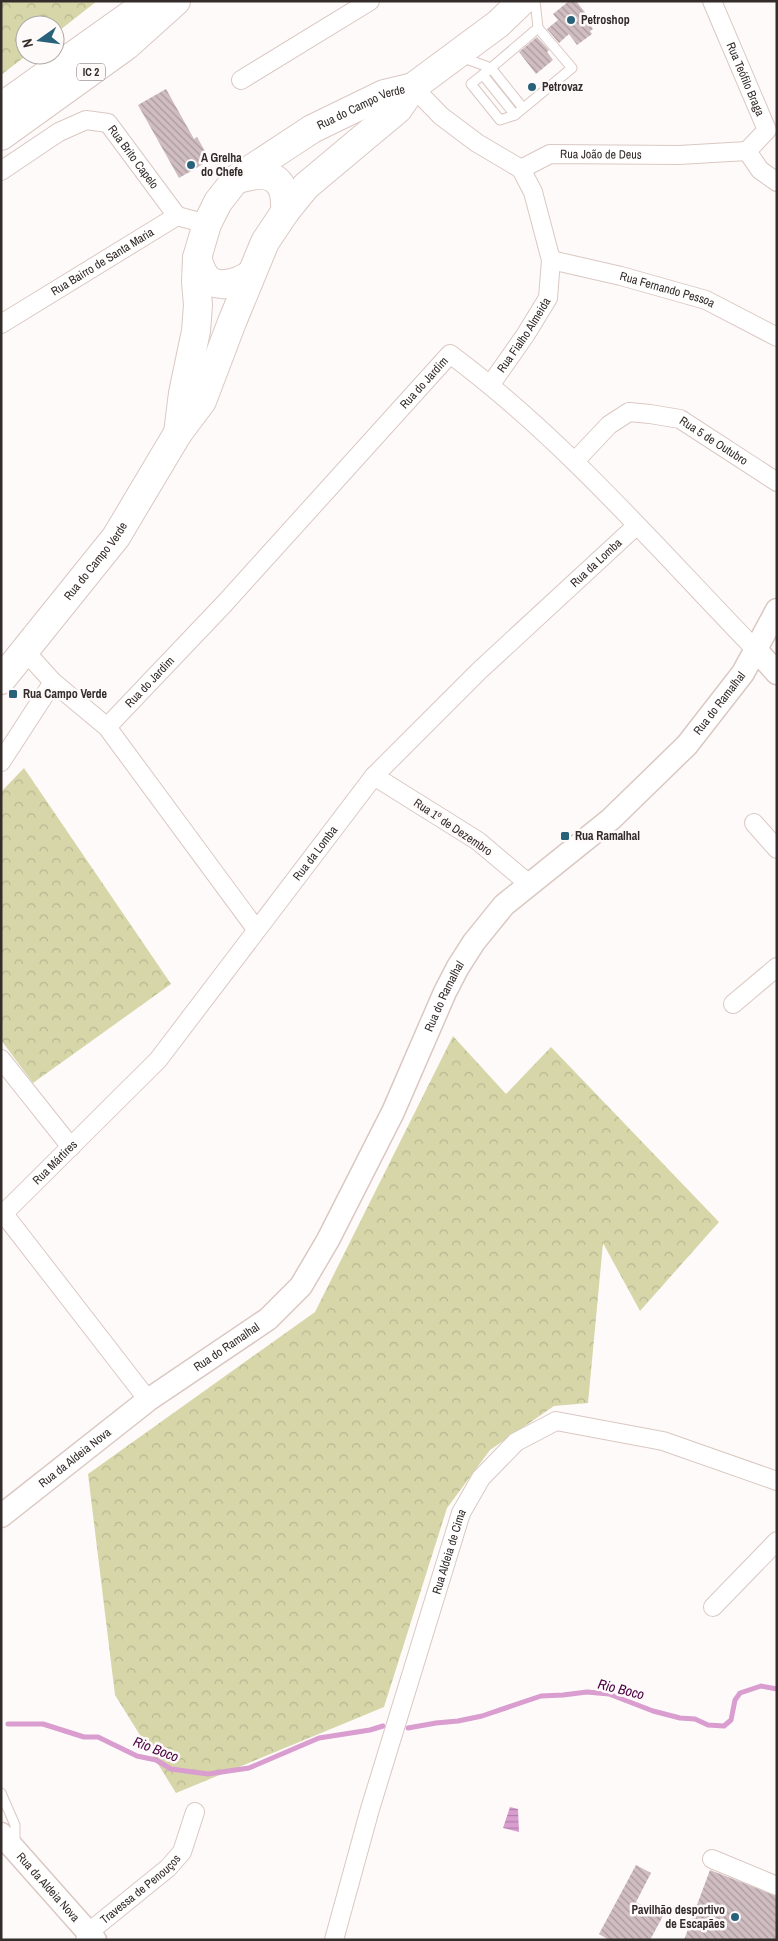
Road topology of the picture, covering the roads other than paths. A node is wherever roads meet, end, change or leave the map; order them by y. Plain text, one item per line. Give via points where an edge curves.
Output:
1 (150, 1) edge
2 (176, 1) edge
3 (370, 1) edge
4 (522, 1) edge
5 (535, 1) edge
6 (712, 1) edge
7 (538, 28) junction
8 (456, 56) junction
9 (491, 68) junction
10 (483, 75) junction
11 (241, 80) dead end
12 (412, 87) junction
13 (1, 108) edge
14 (523, 108) junction
15 (515, 115) junction
16 (1, 136) edge
17 (777, 138) edge
18 (747, 151) junction
19 (521, 169) junction
20 (1, 171) edge
21 (236, 179) junction
22 (777, 182) edge
23 (285, 212) junction
24 (177, 216) junction
25 (207, 224) junction
26 (197, 258) junction
27 (551, 260) junction
28 (251, 274) junction
29 (1, 324) edge
30 (777, 336) edge
31 (491, 384) junction
32 (178, 433) junction
33 (575, 461) junction
34 (777, 482) edge
35 (636, 526) junction
36 (777, 610) edge
37 (756, 650) junction
38 (25, 651) junction
39 (777, 674) edge
40 (1, 680) edge
41 (52, 682) junction
42 (107, 727) junction
43 (1, 762) edge
44 (374, 776) junction
45 (754, 823) dead end
46 (777, 849) edge
47 (529, 884) junction
48 (256, 929) junction
49 (777, 966) edge
50 (733, 1004) dead end
51 (1, 1059) edge
52 (71, 1147) junction
53 (2, 1215) edge
54 (148, 1400) junction
55 (777, 1481) edge
56 (1, 1516) edge
57 (777, 1541) edge
58 (714, 1608) dead end
59 (1, 1793) edge
60 (195, 1812) dead end
61 (8, 1841) edge
62 (712, 1859) dead end
63 (777, 1886) edge
64 (90, 1937) edge
65 (334, 1940) edge

1 - 13 main road, IC 2
2 - 16 main road, IC 2 via 126,46
3 - 11 street
4 - 8 main road
5 - 7 lane
6 - 18 street, Rua Teófilo Braga via 767,130
7 - 9 lane
7 - 14 lane via 572,68
8 - 9 lane
8 - 12 main road
9 - 10 lane
9 - 14 lane
10 - 15 lane
10 - 15 lane via 471,84 500,120
12 - 19 street via 441,116 477,143
12 - 21 main road, Rua do Campo Verde via 384,94 312,129
12 - 23 main road, Rua do Campo Verde via 398,109 306,186
14 - 15 lane
17 - 18 street
18 - 19 street, Rua João de Deus via 679,155 550,154
18 - 22 street via 760,170
19 - 27 street, Rua Fialho Almeida via 533,192
20 - 24 street, Rua Brito Capelo via 59,132 86,120 108,123
21 - 23 main road via 252,174 267,175 277,180 283,187
21 - 25 main road, Rua do Campo Verde via 218,202
23 - 28 main road, Rua do Campo Verde via 265,242
24 - 25 street
24 - 29 street, Rua Bairro de Santa Maria
25 - 26 main road, Rua do Campo Verde
26 - 28 main road via 204,275 212,282 228,285
26 - 32 main road, Rua do Campo Verde via 196,331 182,394
27 - 30 street, Rua Fernando Pessoa via 706,300
27 - 31 street, Rua Fialho Almeida via 548,298
28 - 32 main road, Rua do Campo Verde via 202,401
31 - 33 street, Rua do Jardim
31 - 42 street, Rua do Jardim via 450,354 225,603
32 - 38 main road, Rua do Campo Verde via 116,536
33 - 34 street, Rua 5 de Outubro via 609,425 629,412 650,414 680,419
33 - 35 street, Rua do Jardim
35 - 37 street, Rua do Jardim
35 - 44 street, Rua da Lomba via 479,671
36 - 37 street, Rua do Ramalhal
37 - 39 street
37 - 47 street, Rua do Ramalhal via 743,673 705,723 656,776 611,819
38 - 40 main road, Rua do Campo Verde
38 - 41 street
41 - 42 street
41 - 43 street
42 - 48 street
44 - 47 street, Rua 1º de Dezembro via 478,841
44 - 48 street, Rua da Lomba
45 - 46 street
47 - 54 street, Rua do Ramalhal via 486,926 458,967 393,1112 301,1286 268,1319
48 - 52 street, Rua Mártires via 158,1060
49 - 50 street
51 - 52 street
52 - 53 street, Rua Mártires
53 - 54 street, Rua Mártires
54 - 56 street, Rua da Aldeia Nova
55 - 65 street, Rua Aldeia de Cima via 663,1441 556,1421 516,1442 481,1478 461,1513 370,1808
57 - 58 street
59 - 61 lane via 15,1824 16,1838
60 - 64 street, Travessa de Penouços via 182,1852
61 - 64 street, Rua da Aldeia Nova
62 - 63 street

